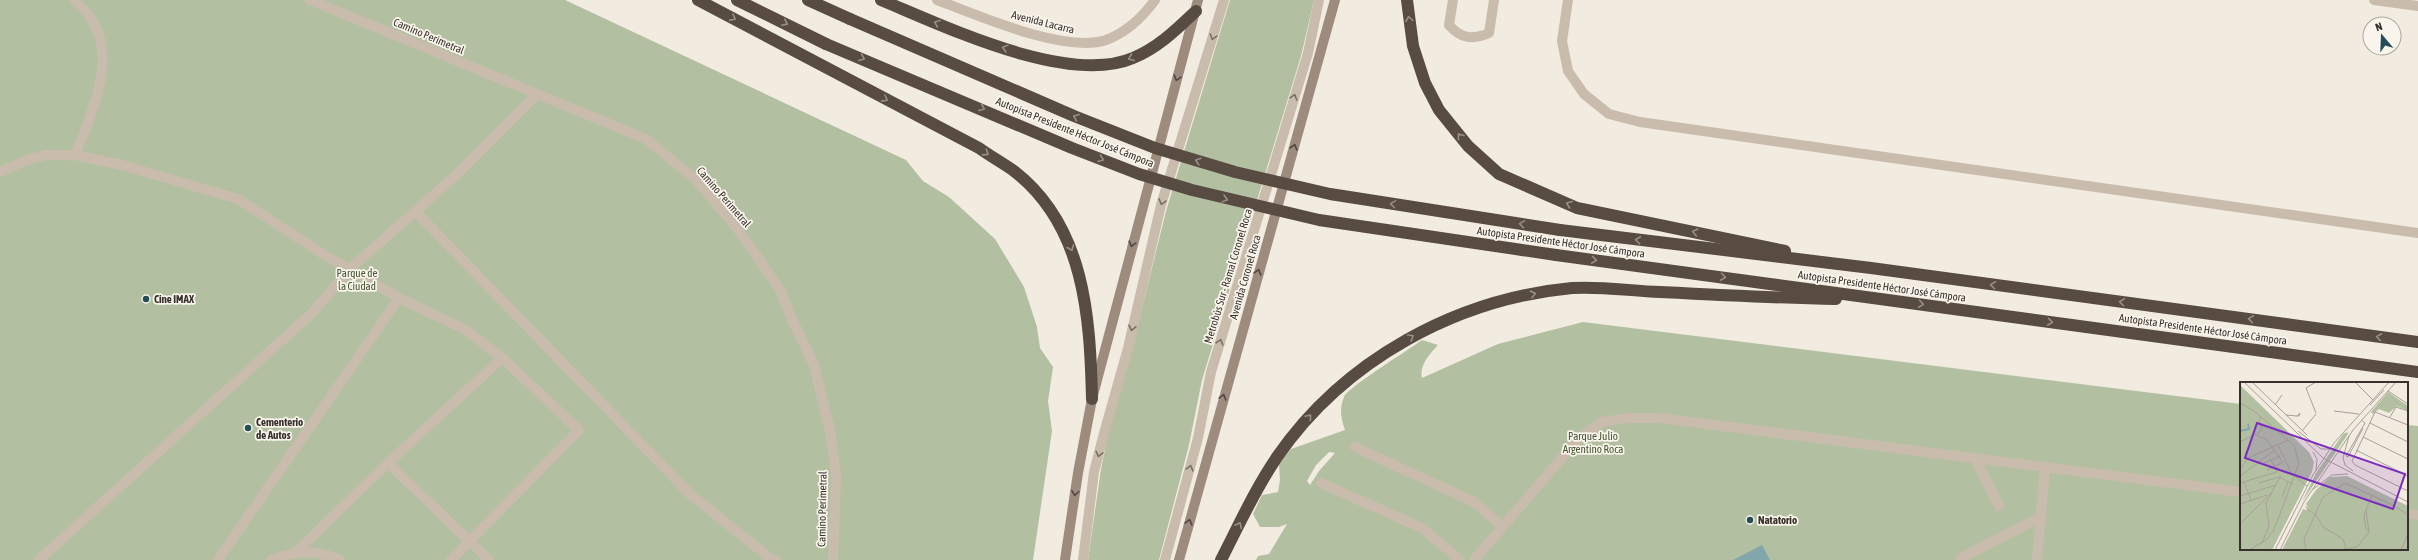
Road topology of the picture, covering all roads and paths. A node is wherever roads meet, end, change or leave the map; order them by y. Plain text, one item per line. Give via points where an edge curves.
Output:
1 (74, 0) edge
2 (310, 0) edge
3 (698, 0) edge
4 (737, 0) edge
5 (808, 0) edge
6 (882, 0) edge
7 (937, 0) edge
8 (1155, 0) edge
9 (1224, 0) edge
10 (1320, 0) edge
11 (1335, 0) edge
12 (1407, 0) edge
13 (1453, 0) edge
14 (1494, 0) edge
15 (1568, 0) edge
16 (2374, 0) edge
17 (1197, 5) edge
18 (2418, 6) edge
19 (537, 94) junction
20 (75, 155) junction
21 (0, 172) edge
22 (416, 212) junction
23 (2418, 233) edge
24 (1871, 268) junction
25 (350, 269) junction
26 (399, 298) junction
27 (1899, 301) junction
28 (2418, 342) edge
29 (502, 358) junction
30 (2418, 372) edge
31 (1092, 399) junction
32 (1355, 447) dead end
33 (1975, 458) junction
34 (388, 463) junction
35 (2045, 467) junction
36 (1321, 483) dead end
37 (2240, 492) edge
38 (1999, 506) dead end
39 (2408, 513) edge
40 (2418, 515) edge
41 (2041, 517) junction
42 (1503, 527) junction
43 (469, 542) junction
44 (296, 552) junction
45 (1961, 558) dead end
46 (39, 560) edge
47 (218, 560) edge
48 (271, 560) edge
49 (340, 560) edge
50 (451, 560) edge
51 (489, 560) edge
52 (776, 560) edge
53 (833, 560) edge
54 (1065, 560) edge
55 (1083, 560) edge
56 (1165, 560) edge
57 (1179, 560) edge
58 (1221, 560) edge
59 (1460, 560) edge
60 (1474, 560) edge
61 (2037, 560) edge

1 - 20 street via 91,19 101,45 102,70 91,114
2 - 19 street, Camino Perimetral
3 -> 31 highway via 979,148 1015,172 1040,195 1058,218 1074,253 1083,289 1091,350
4 -> 27 highway, Autopista Presidente Héctor José Cámpora, bridge via 826,44 1072,148 1139,174 1251,206 1319,220 1556,255
24 -> 5 highway, Autopista Presidente Héctor José Cámpora, bridge via 1560,230 1330,194 1235,172 1155,148 964,70
17 -> 6 highway via 1162,42 1133,58 1097,66 1061,64 973,38
7 - 8 street, Avenida Lacarra via 1029,33 1081,43 1104,40 1125,31 1143,16
9 -> 55 street via 1161,205 1128,348 1094,472
56 -> 10 street, Metrobús Sur - Ramal Coronel Roca via 1198,438 1211,372 1308,53
57 -> 11 main road, Avenida Coronel Roca
24 -> 12 highway via 1577,208 1499,174 1468,146 1439,110 1425,83 1413,46
13 - 14 street via 1449,25 1456,34 1477,38 1490,33
15 - 23 street via 1562,41 1568,71 1584,94 1609,114 1634,121
16 - 18 street
17 -> 31 main road
19 - 22 street
19 - 53 street, Camino Perimetral via 646,139 695,179 737,228 781,291 814,365 830,432 836,476
20 - 21 street via 46,155
20 - 25 street via 122,164 238,199 279,227
22 - 25 street
22 - 52 street via 691,495 770,558
28 -> 24 highway, Autopista Presidente Héctor José Cámpora
25 - 26 street
25 - 46 street via 312,313
26 - 29 street via 466,330
26 - 47 street
27 -> 30 highway, Autopista Presidente Héctor José Cámpora
58 -> 27 highway via 1278,456 1311,414 1349,379 1427,328 1500,301 1574,288
29 - 34 street
29 - 43 street via 579,430
31 -> 54 main road
32 - 42 street via 1474,502
33 - 35 street
33 - 38 street
33 - 42 street via 1659,418 1628,418 1602,422 1580,436
34 - 43 street
34 - 44 street
35 - 37 street
35 - 41 street
36 - 59 street via 1422,528
39 - 40 street
41 - 45 street
41 - 61 street
42 - 60 street
43 - 50 street
43 - 51 street
44 - 48 street
44 - 49 street via 321,554

